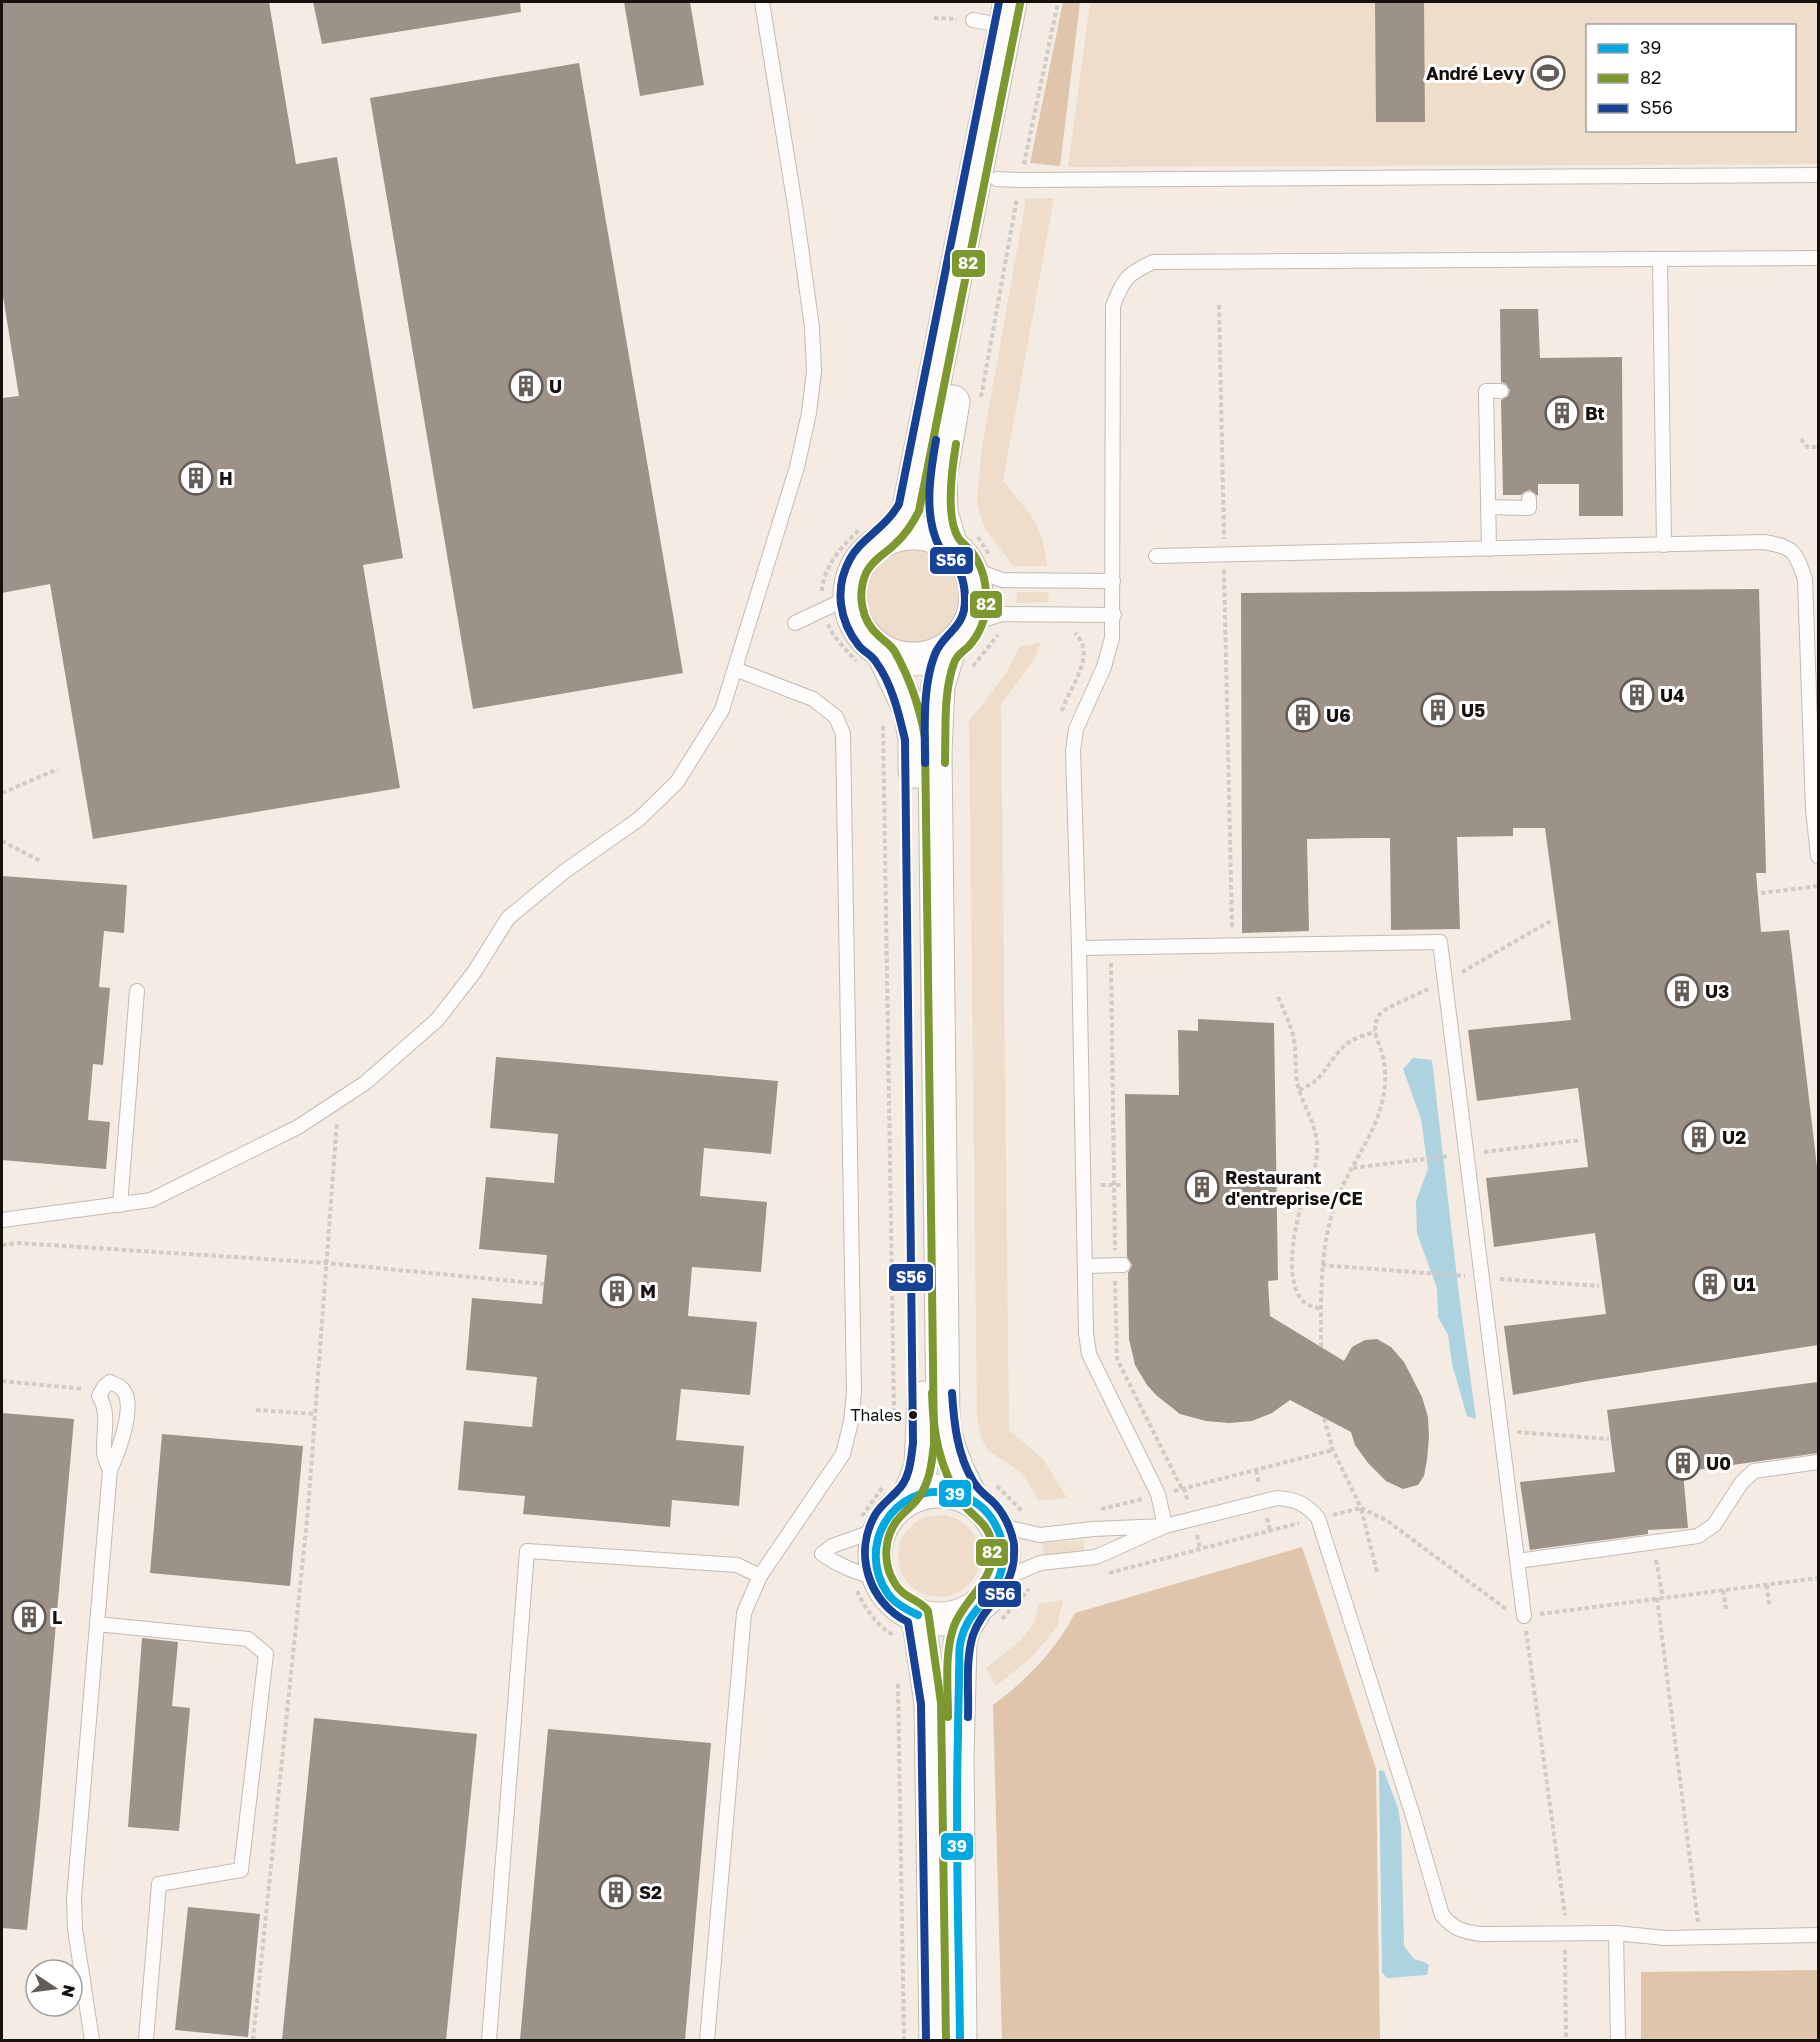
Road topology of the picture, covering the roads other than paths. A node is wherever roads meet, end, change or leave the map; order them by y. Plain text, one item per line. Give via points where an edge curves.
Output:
1 (762, 2) edge
2 (1032, 2) edge
3 (1008, 14) edge
4 (973, 20) dead end
5 (1818, 175) edge
6 (1009, 180) junction
7 (1818, 258) edge
8 (1660, 259) junction
9 (1501, 391) dead end
10 (1487, 433) junction
11 (1502, 434) dead end
12 (1529, 499) dead end
13 (1488, 507) junction
14 (874, 532) junction
15 (1664, 545) junction
16 (965, 549) junction
17 (1489, 549) junction
18 (1156, 556) dead end
19 (1113, 581) junction
20 (836, 604) junction
21 (1113, 615) junction
22 (795, 623) dead end
23 (970, 624) junction
24 (949, 649) junction
25 (872, 659) junction
26 (735, 669) junction
27 (1818, 856) edge
28 (1079, 948) junction
29 (137, 991) dead end
30 (120, 1205) junction
31 (2, 1220) edge
32 (1119, 1265) road end
33 (1085, 1266) junction
34 (1818, 1462) edge
35 (110, 1470) junction
36 (908, 1498) junction
37 (972, 1499) junction
38 (996, 1525) junction
39 (1166, 1526) junction
40 (880, 1529) junction
41 (1518, 1561) junction
42 (760, 1576) junction
43 (880, 1579) junction
44 (998, 1581) junction
45 (988, 1614) junction
46 (918, 1616) junction
47 (1524, 1616) road end
48 (97, 1624) junction
49 (1616, 1933) junction
50 (1818, 1935) edge
51 (92, 2040) edge
52 (146, 2040) edge
53 (489, 2040) edge
54 (707, 2040) edge
55 (936, 2040) edge
56 (960, 2040) edge
57 (1618, 2040) edge

1 - 26 lane via 796,212 814,371 797,467
2 - 6 main road
3 - 4 lane
3 - 14 main road via 909,508 902,522
5 - 6 lane
6 - 16 main road via 940,477 941,512
7 - 8 lane
8 - 15 lane
8 - 19 lane via 1153,262 1132,272 1120,286 1113,306
9 - 10 lane via 1486,391
10 - 11 lane
10 - 13 lane
12 - 13 lane via 1529,508
13 - 17 lane
14 - 16 main road via 918,533
14 - 20 main road via 870,549
15 - 17 lane
15 - 27 lane via 1764,542 1783,546 1797,556 1804,579
16 - 19 lane via 1006,580
16 - 23 main road via 976,586 976,606
17 - 18 lane
19 - 21 lane
20 - 22 lane
20 - 25 main road via 852,615 871,645
21 - 23 lane via 1006,614
21 - 28 lane via 1104,667 1076,729 1073,751
23 - 24 main road
24 - 25 main road via 916,660
24 - 37 main road via 938,686 935,751 943,1424 955,1467
25 - 36 main road via 910,710 915,739 924,1419 921,1467
26 - 30 lane via 722,710 677,782 639,819 565,871 508,918 475,971 437,1020 365,1083 298,1127 151,1200
26 - 42 lane via 813,699 836,717 843,734 854,1392 843,1454
28 - 33 lane
28 - 41 lane via 1440,942
29 - 30 lane
30 - 31 lane
32 - 33 lane
33 - 39 lane via 1089,1354 1158,1494
34 - 41 lane via 1754,1471 1742,1482 1714,1525 1698,1536
35 - 35 lane via 121,1447 127,1414 126,1393 110,1382 99,1396 104,1403 104,1455
35 - 48 lane
36 - 37 main road via 928,1491 951,1491
36 - 40 main road via 891,1512
37 - 38 main road
38 - 39 lane via 1040,1535
38 - 44 main road via 1003,1544
39 - 44 lane via 1096,1557 1040,1563
39 - 49 lane via 1278,1498 1302,1503 1318,1518 1442,1915 1462,1932 1481,1934
40 - 43 main road via 875,1546
40 - 43 lane via 832,1546 822,1554 853,1572
41 - 47 lane
42 - 53 lane via 737,1565 527,1551
42 - 54 lane via 744,1613
43 - 46 main road via 889,1595
44 - 45 main road via 988,1596
45 - 46 main road via 938,1619
45 - 56 main road via 964,1628 960,1643
46 - 55 main road via 931,1703
48 - 51 lane via 74,1898
48 - 52 lane via 248,1639 266,1654 241,1870 159,1884
49 - 50 lane via 1665,1938
49 - 57 lane

